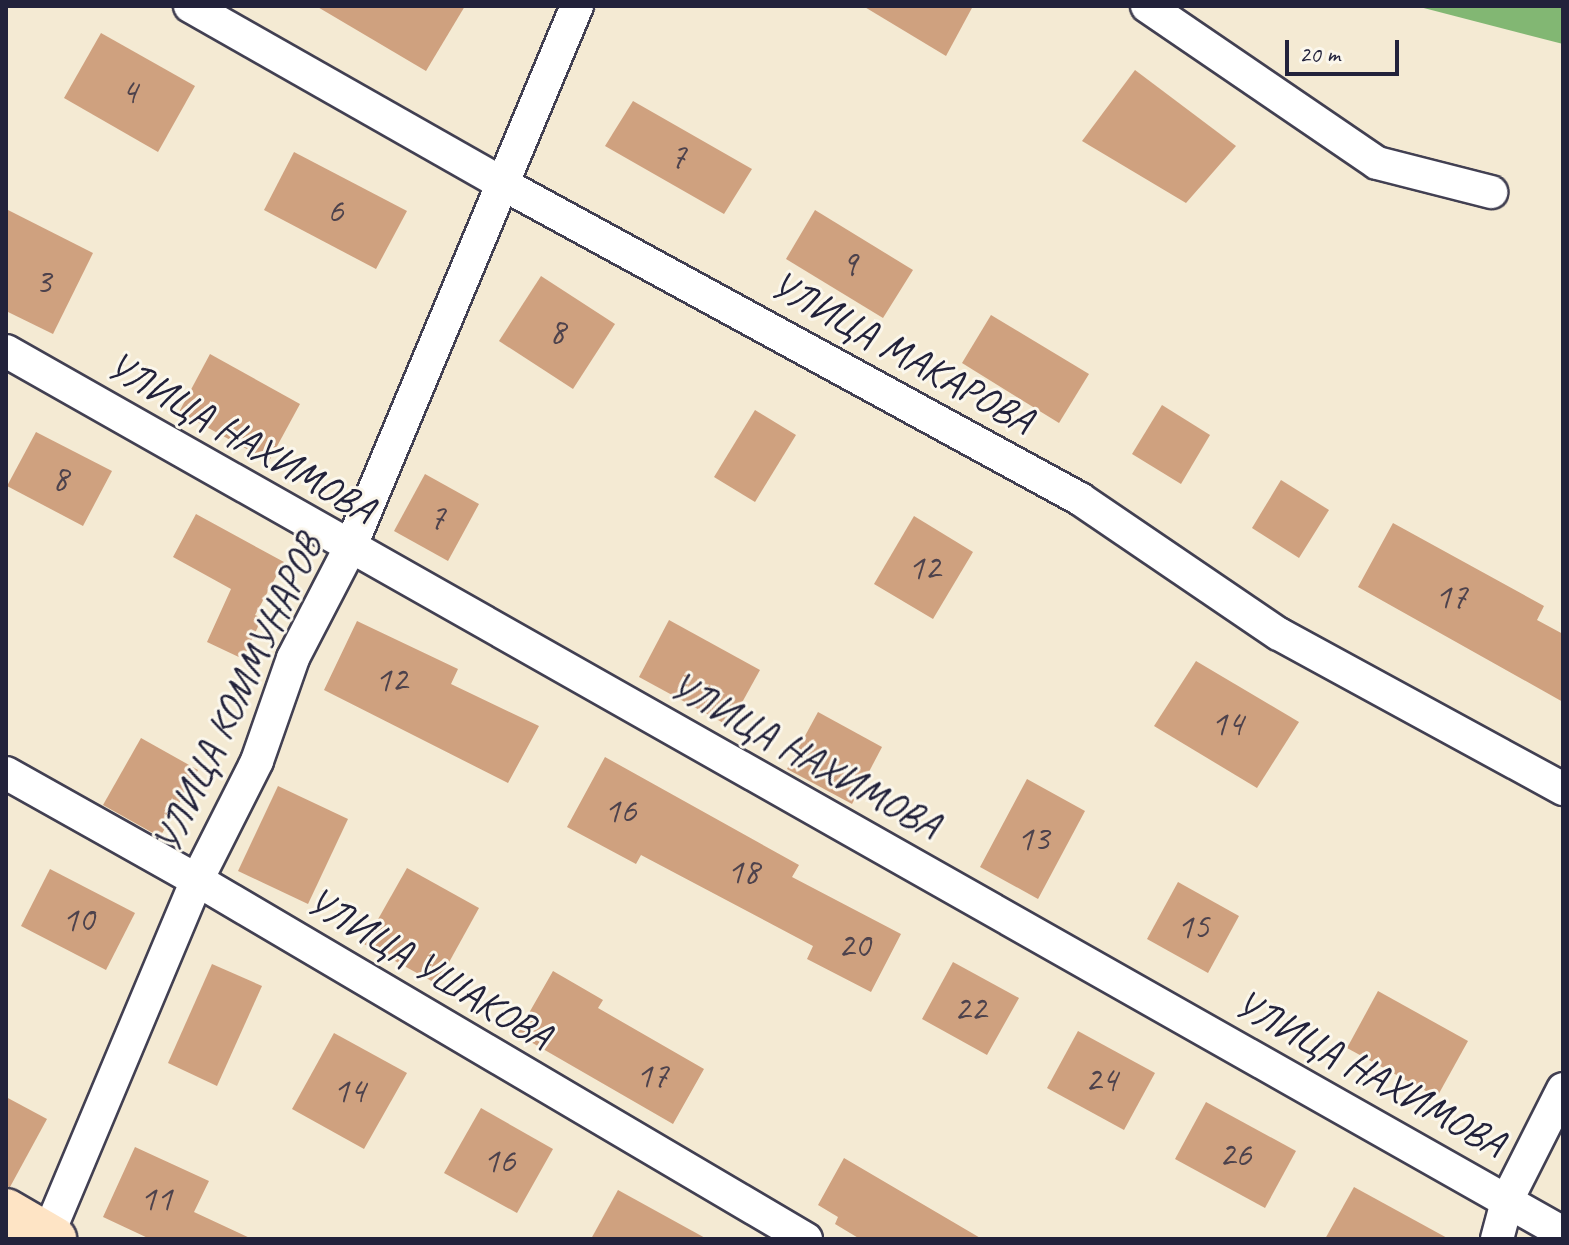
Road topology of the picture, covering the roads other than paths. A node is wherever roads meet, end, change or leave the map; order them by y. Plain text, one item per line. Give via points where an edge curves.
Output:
1 (190, 6) edge
2 (577, 6) edge
3 (1147, 6) edge
4 (501, 183) junction
5 (1491, 192) dead end
6 (6, 351) edge
7 (350, 548) junction
8 (6, 773) edge
9 (1563, 789) edge
10 (197, 880) junction
11 (1563, 1089) edge
12 (1508, 1198) junction
13 (6, 1211) edge
14 (1563, 1233) edge
15 (49, 1238) edge
16 (806, 1239) edge
17 (1497, 1239) edge

1 - 4 street, УЛИЦА МАКАРОВА
2 - 4 street, УЛИЦА КОММУНАРОВ
3 - 5 street via 1377,163
4 - 7 street, УЛИЦА КОММУНАРОВ
4 - 9 street, УЛИЦА МАКАРОВА via 1080,499 1279,634
6 - 7 street, УЛИЦА НАХИМОВА
7 - 10 street, УЛИЦА КОММУНАРОВ via 293,658 257,761
7 - 12 street, УЛИЦА НАХИМОВА
8 - 10 street, УЛИЦА УШАКОВА
10 - 15 street, УЛИЦА КОММУНАРОВ
10 - 16 street, УЛИЦА УШАКОВА
11 - 12 street
12 - 14 street, УЛИЦА НАХИМОВА
12 - 17 street
13 - 15 street

